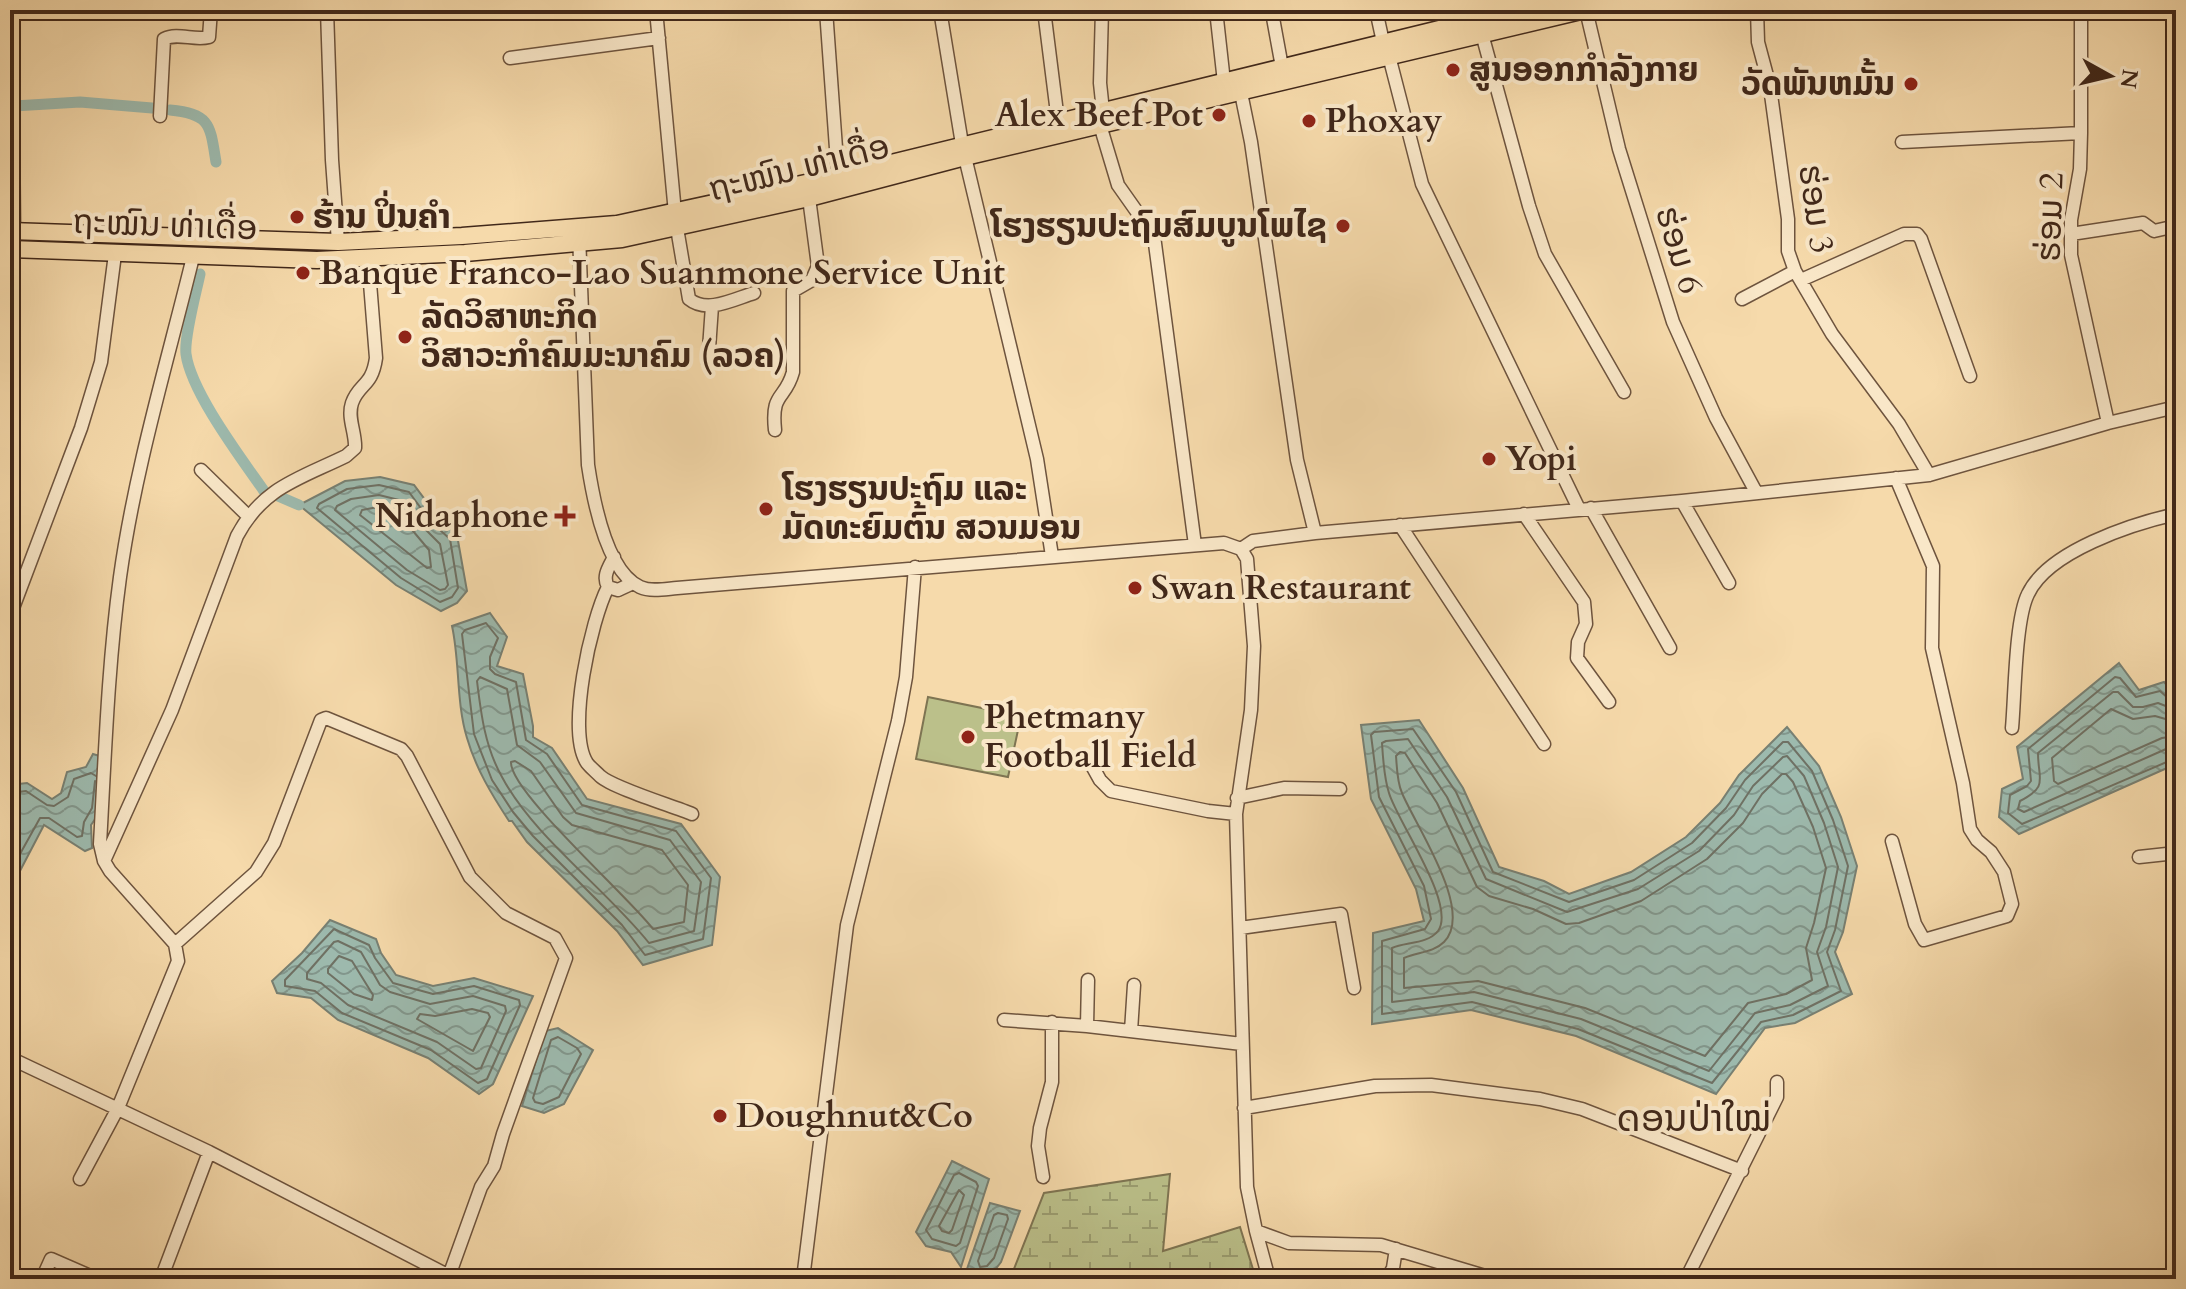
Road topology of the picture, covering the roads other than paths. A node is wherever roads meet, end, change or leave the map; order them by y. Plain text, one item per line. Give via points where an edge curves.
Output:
1 (211, 10) edge
2 (327, 10) edge
3 (656, 10) edge
4 (826, 10) edge
5 (940, 10) edge
6 (1044, 10) edge
7 (1102, 10) edge
8 (1216, 10) edge
9 (1274, 10) edge
10 (1376, 10) edge
11 (1517, 10) edge
12 (1586, 10) edge
13 (1757, 10) edge
14 (2081, 10) edge
15 (1465, 16) edge
16 (1482, 34) junction
17 (659, 38) junction
18 (1386, 49) junction
19 (510, 58) dead end
20 (1282, 67) junction
21 (1234, 84) junction
22 (160, 116) dead end
23 (1101, 118) junction
24 (10, 119) edge
25 (1058, 121) junction
26 (2081, 133) junction
27 (1902, 142) dead end
28 (964, 150) junction
29 (838, 176) junction
30 (809, 198) junction
31 (676, 220) junction
32 (2176, 226) edge
33 (12, 231) edge
34 (2071, 234) junction
35 (579, 236) junction
36 (338, 242) junction
37 (10, 249) edge
38 (115, 254) junction
39 (193, 257) junction
40 (368, 258) junction
41 (1798, 275) junction
42 (754, 293) dead end
43 (1742, 299) dead end
44 (712, 306) junction
45 (708, 363) dead end
46 (1970, 376) dead end
47 (1624, 392) dead end
48 (2176, 407) edge
49 (2108, 423) junction
50 (775, 430) dead end
51 (201, 470) dead end
52 (1929, 475) junction
53 (1896, 478) junction
54 (1756, 492) junction
55 (1682, 501) junction
56 (1585, 509) junction
57 (1524, 514) junction
58 (2176, 514) edge
59 (248, 516) junction
60 (1400, 525) junction
61 (1315, 533) junction
62 (1195, 545) junction
63 (1241, 549) junction
64 (1052, 556) junction
65 (614, 557) junction
66 (915, 567) junction
67 (633, 583) junction
68 (1729, 583) dead end
69 (608, 587) junction
70 (10, 616) edge
71 (1670, 648) dead end
72 (1609, 702) dead end
73 (2012, 728) dead end
74 (1544, 744) dead end
75 (1090, 762) dead end
76 (1340, 789) dead end
77 (1237, 798) junction
78 (692, 814) dead end
79 (1236, 814) junction
80 (1892, 841) dead end
81 (2176, 853) edge
82 (2139, 857) dead end
83 (104, 861) junction
84 (1240, 928) junction
85 (175, 944) junction
86 (1088, 980) dead end
87 (1134, 985) dead end
88 (1354, 988) dead end
89 (1004, 1020) dead end
90 (1052, 1022) junction
91 (1087, 1026) junction
92 (1131, 1031) junction
93 (1242, 1044) junction
94 (10, 1058) edge
95 (1777, 1082) dead end
96 (118, 1108) junction
97 (1244, 1108) junction
98 (209, 1152) junction
99 (1742, 1171) junction
100 (1043, 1177) dead end
101 (80, 1179) dead end
102 (1256, 1231) junction
103 (1396, 1249) junction
104 (452, 1277) edge
105 (42, 1279) edge
106 (97, 1279) edge
107 (161, 1279) edge
108 (803, 1279) edge
109 (1269, 1279) edge
110 (1387, 1279) edge
111 (1495, 1279) edge
112 (1686, 1279) edge

1 - 22 street via 209,37 164,39
2 - 36 street
3 - 17 street
4 - 29 street
5 - 28 street
6 - 25 street
7 - 23 street
8 - 21 street
9 - 20 street
10 - 18 street
11 - 15 main road, ຖະໝົນ ທ່າເດື່ອ
12 - 16 main road, ຖະໝົນ ທ່າເດື່ອ
12 - 54 street, ຮ່ອມ 6 via 1619,149 1673,322
13 - 41 street, ຮ່ອມ 3 via 1788,219 1788,251
14 - 26 street, ຮ່ອມ 2
15 - 18 main road, ຖະໝົນ ທ່າເດື່ອ
16 - 18 main road, ຖະໝົນ ທ່າເດື່ອ
16 - 47 street via 1545,254
17 - 19 street
17 - 31 street
18 - 20 main road, ຖະໝົນ ທ່າເດື່ອ
18 - 21 main road, ຖະໝົນ ທ່າເດື່ອ
18 - 56 street via 1422,184
20 - 21 main road, ຖະໝົນ ທ່າເດື່ອ
21 - 23 main road, ຖະໝົນ ທ່າເດື່ອ
21 - 61 street via 1251,142 1297,460
23 - 25 main road, ຖະໝົນ ທ່າເດື່ອ
23 - 28 main road, ຖະໝົນ ທ່າເດື່ອ
23 - 62 street via 1118,185 1154,236
24 - 33 street
25 - 28 main road, ຖະໝົນ ທ່າເດື່ອ
26 - 27 street
26 - 34 street, ຮ່ອມ 2
28 - 29 main road, ຖະໝົນ ທ່າເດື່ອ
28 - 30 main road, ຖະໝົນ ທ່າເດື່ອ
28 - 64 street via 1037,459
29 - 31 main road, ຖະໝົນ ທ່າເດື່ອ
30 - 31 main road, ຖະໝົນ ທ່າເດື່ອ
30 - 50 street via 818,266 812,280 793,291 793,372 776,400
31 - 35 main road, ຖະໝົນ ທ່າເດື່ອ
31 - 44 street via 689,299
32 - 34 street via 2154,231 2143,223
33 - 36 main road, ຖະໝົນ ທ່າເດື່ອ
34 - 49 street, ຮ່ອມ 2 via 2071,255
35 - 36 main road, ຖະໝົນ ທ່າເດື່ອ
35 - 40 main road, ຖະໝົນ ທ່າເດື່ອ
35 - 65 street via 588,465 593,502
37 - 38 main road, ຖະໝົນ ທ່າເດື່ອ
38 - 39 main road, ຖະໝົນ ທ່າເດື່ອ
38 - 70 street via 101,362
39 - 40 main road, ຖະໝົນ ທ່າເດື່ອ
39 - 83 street via 120,578 107,714 100,844
40 - 59 street via 376,358 374,373 351,406 355,448 270,493
41 - 43 street
41 - 46 street via 1904,234 1917,234
41 - 52 street, ຮ່ອມ 3
42 - 44 street
44 - 45 street
48 - 49 street
49 - 52 street
51 - 59 street
52 - 53 street
53 - 54 street
53 - 80 street via 1933,566 1932,648 1970,829 2004,872 2012,904 2007,916 1924,940
54 - 55 street
55 - 56 street
55 - 68 street
56 - 57 street
56 - 71 street
57 - 60 street
57 - 72 street via 1584,602 1586,624 1577,658
58 - 73 street via 2108,536 2067,556 2036,580 2022,609
59 - 83 street via 172,710
60 - 61 street
60 - 74 street
61 - 63 street via 1253,541
62 - 63 street via 1224,543
62 - 64 street
63 - 77 street via 1250,569 1254,646 1251,710
64 - 66 street
65 - 67 street
65 - 69 street via 606,572
66 - 67 street via 650,590
66 - 108 street via 898,721 850,905
67 - 69 street via 618,590
69 - 78 street via 582,684 580,734 586,761 603,779
75 - 79 street via 1111,791
76 - 77 street via 1284,788
77 - 79 street
79 - 84 street
81 - 82 street
83 - 85 street
84 - 88 street via 1341,914
84 - 93 street
85 - 96 street via 178,961
85 - 104 street via 256,872 274,843 324,718 392,743 407,756 470,877 506,913 555,938 566,958
86 - 91 street
87 - 92 street
89 - 90 street
90 - 91 street
90 - 100 street via 1052,1082 1038,1146
91 - 92 street
92 - 93 street
93 - 97 street
94 - 96 street
95 - 99 street via 1777,1097
96 - 98 street
96 - 101 street
97 - 99 street via 1375,1086 1431,1085 1582,1109
97 - 102 street via 1247,1187
98 - 104 street
98 - 107 street
99 - 112 street
102 - 103 street via 1289,1243
102 - 109 street
103 - 110 street
103 - 111 street
105 - 106 street via 51,1259

